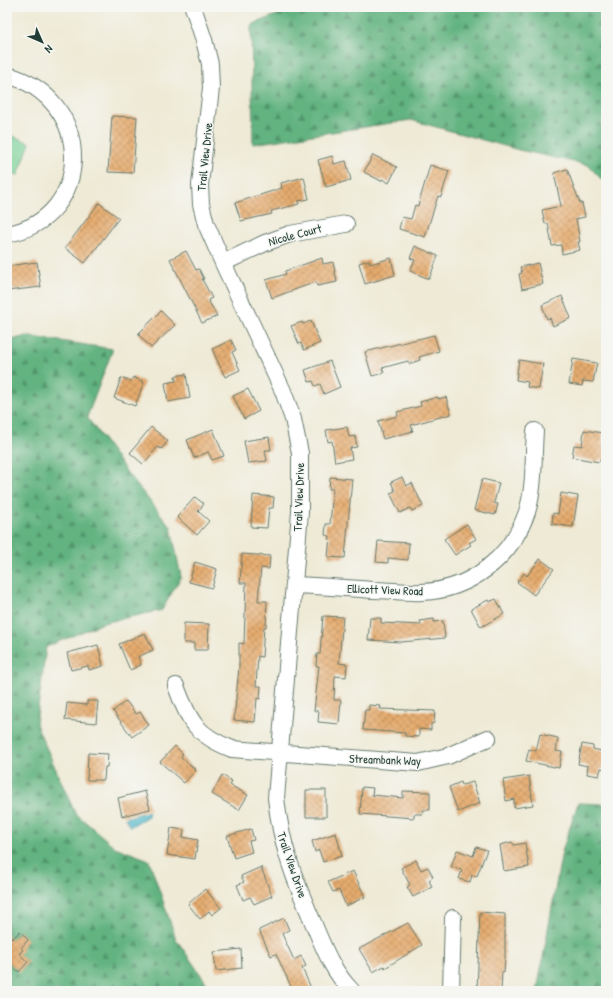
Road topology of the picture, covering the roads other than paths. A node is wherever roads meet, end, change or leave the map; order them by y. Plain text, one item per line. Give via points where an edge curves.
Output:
1 (193, 7) edge
2 (7, 75) edge
3 (346, 224) dead end
4 (7, 234) edge
5 (223, 262) junction
6 (535, 431) dead end
7 (294, 585) junction
8 (176, 686) dead end
9 (488, 738) dead end
10 (279, 754) junction
11 (453, 918) dead end
12 (352, 991) edge
13 (451, 991) edge

1 - 5 street, Trail View Drive via 210,64 212,88 200,204
2 - 4 street via 29,82 45,93 57,106 67,123 74,161 62,197 50,212 21,232
3 - 5 street, Nicole Court via 290,234 265,242
5 - 7 street, Trail View Drive via 283,391 293,419 300,453 301,480
6 - 7 street, Ellicott View Road via 531,494 519,531 508,548 476,577 459,586 421,592
7 - 10 street, Trail View Drive
8 - 10 street, Streambank Way via 186,714 214,742 232,750
9 - 10 street, Streambank Way via 448,756 418,763
10 - 12 street, Trail View Drive via 276,798 286,855 332,966
11 - 13 street

